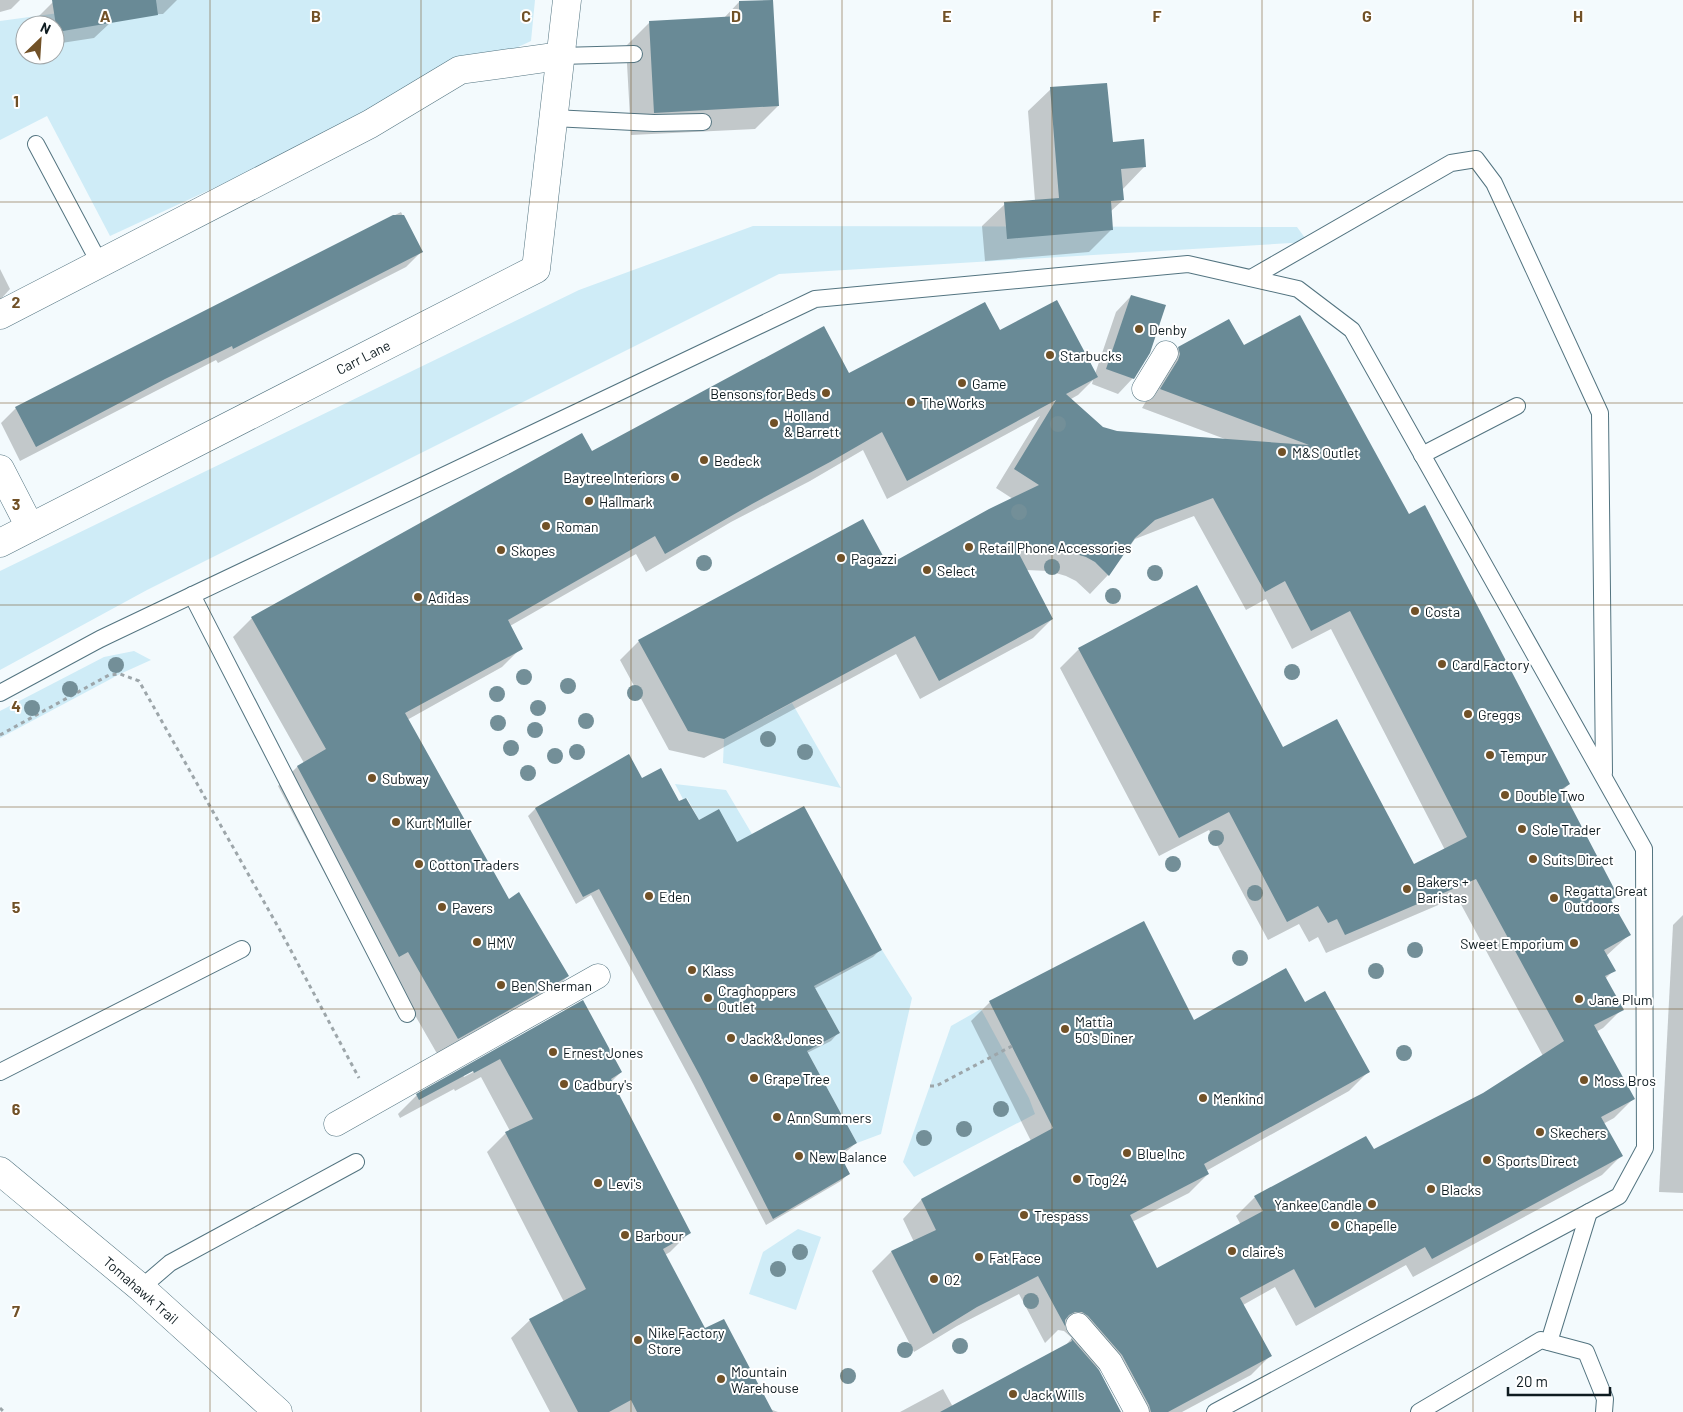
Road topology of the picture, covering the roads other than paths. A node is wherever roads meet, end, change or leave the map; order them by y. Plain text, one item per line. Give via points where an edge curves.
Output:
1 (567, 0) edge
2 (634, 54) dead end
3 (560, 56) junction
4 (553, 118) junction
5 (703, 122) dead end
6 (36, 144) dead end
7 (100, 264) junction
8 (1251, 278) junction
9 (0, 315) edge
10 (1166, 353) dead end
11 (1144, 389) dead end
12 (1517, 406) dead end
13 (1422, 455) junction
14 (0, 469) edge
15 (30, 527) junction
16 (0, 543) edge
17 (192, 595) junction
18 (0, 693) edge
19 (1604, 777) junction
20 (242, 949) dead end
21 (598, 976) dead end
22 (406, 1014) dead end
23 (0, 1072) edge
24 (336, 1124) dead end
25 (356, 1162) dead end
26 (0, 1171) edge
27 (1589, 1212) junction
28 (141, 1288) junction
29 (1078, 1325) dead end
30 (1550, 1342) junction
31 (278, 1412) edge
32 (1137, 1412) edge
33 (1214, 1412) edge
34 (1419, 1412) edge
35 (1604, 1412) edge

1 - 3 street, Carr Lane
2 - 3 lane
3 - 4 street, Carr Lane
3 - 7 street via 460,70 370,124
4 - 5 lane
4 - 15 street, Carr Lane via 536,268
6 - 7 lane
7 - 9 street
8 - 13 lane via 1298,289 1352,330
8 - 17 lane via 1188,264 815,299
8 - 19 lane via 1451,163 1476,159 1494,183 1600,413
10 - 11 street
12 - 13 lane
13 - 19 lane
14 - 15 street
15 - 16 street, Carr Lane
17 - 18 lane via 100,639
17 - 22 lane
19 - 27 lane via 1644,849 1645,1148 1619,1196
20 - 23 lane
21 - 24 street
25 - 28 lane via 170,1263
26 - 28 street, Tomahawk Trail
27 - 30 lane
27 - 33 lane
28 - 31 street, Tomahawk Trail
29 - 32 street via 1110,1362
30 - 34 lane via 1541,1340
30 - 35 lane via 1586,1352 1605,1398

